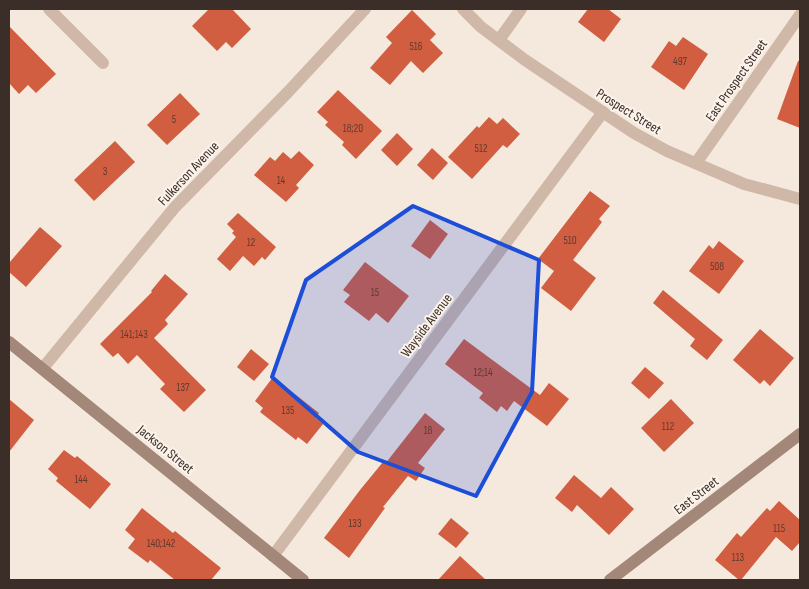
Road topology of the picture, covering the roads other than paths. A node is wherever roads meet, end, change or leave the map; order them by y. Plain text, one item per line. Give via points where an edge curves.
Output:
1 (49, 9) edge
2 (365, 9) edge
3 (463, 9) edge
4 (521, 9) edge
5 (800, 15) edge
6 (499, 40) junction
7 (103, 63) dead end
8 (602, 112) junction
9 (696, 163) junction
10 (800, 199) edge
11 (9, 342) edge
12 (43, 368) junction
13 (800, 434) edge
14 (273, 556) junction
15 (303, 580) edge
16 (610, 580) edge

1 - 7 street
2 - 12 street, Fulkerson Avenue via 175,207
3 - 6 street, Prospect Street
4 - 6 street
5 - 9 street, East Prospect Street
6 - 8 street, Prospect Street
8 - 9 street, Prospect Street via 667,151
8 - 14 street, Wayside Avenue
9 - 10 street, Prospect Street via 744,184
11 - 12 main road, Jackson Street
12 - 14 main road, Jackson Street
13 - 16 main road, East Street
14 - 15 main road, Jackson Street

